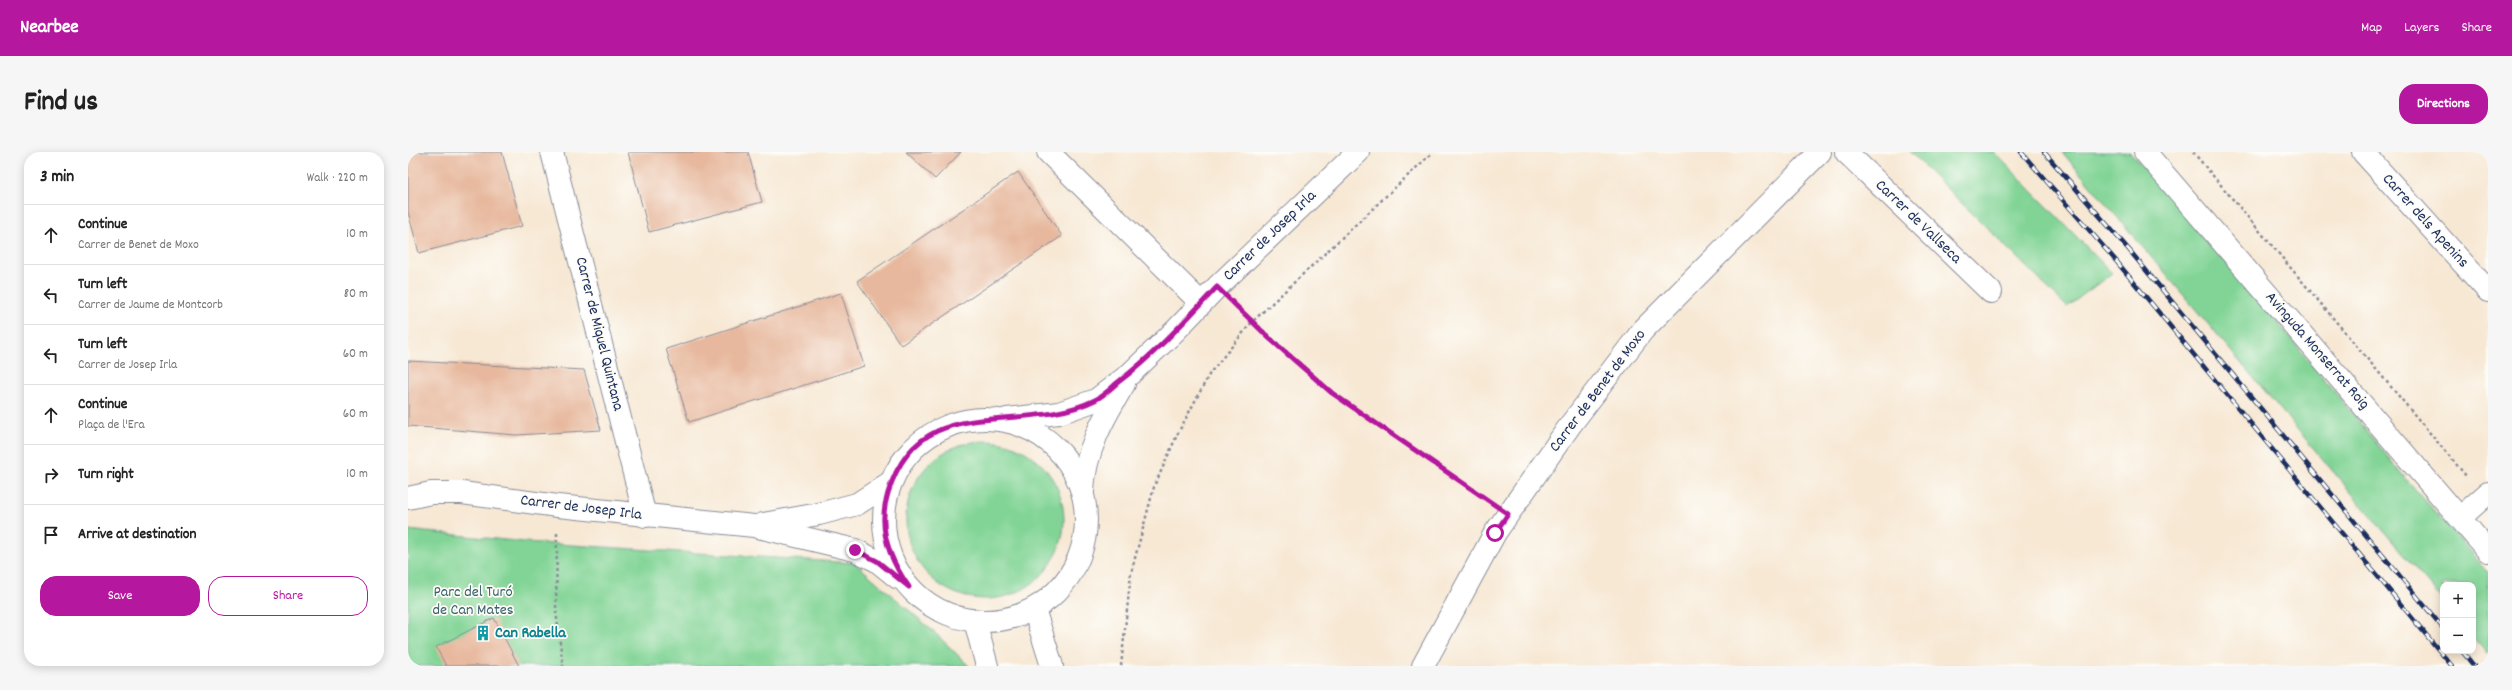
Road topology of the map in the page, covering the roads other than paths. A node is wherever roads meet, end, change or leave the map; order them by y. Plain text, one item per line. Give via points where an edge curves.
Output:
1 (552, 152) edge
2 (1048, 152) edge
3 (1358, 152) edge
4 (1820, 152) edge
5 (1846, 152) edge
6 (2145, 152) edge
7 (2363, 152) edge
8 (2488, 290) edge
9 (1990, 292) dead end
10 (1201, 304) junction
11 (1130, 374) junction
12 (1000, 420) junction
13 (891, 482) junction
14 (1083, 493) junction
15 (2486, 495) edge
16 (408, 498) edge
17 (645, 516) junction
18 (2461, 517) junction
19 (754, 526) junction
20 (2488, 550) edge
21 (909, 587) junction
22 (1034, 609) junction
23 (974, 621) junction
24 (987, 666) edge
25 (1052, 666) edge
26 (1423, 666) edge

1 - 17 street, Carrer de Miquel Quintana
2 - 10 street
3 - 10 street, Carrer de Josep Irla
4 - 26 street, Carrer de Benet de Moxo via 1643,330 1571,424 1495,533
5 - 9 street, Carrer de Vallseca
6 - 18 street, Avinguda Monserrat Roig
7 - 8 street, Carrer dels Apenins
10 - 11 street, Carrer de Josep Irla
11 - 12 street, Carrer de Josep Irla via 1096,400 1060,413
11 - 14 street via 1104,417 1092,447 1084,474
12 - 13 street via 962,421 942,428 925,438 905,458
12 - 14 street via 1019,424 1053,444 1066,458 1077,476
13 - 19 street via 857,504
13 - 21 street via 885,500 885,537 890,555
14 - 22 street via 1086,532 1075,568 1050,598
15 - 18 street
16 - 17 street, Carrer de Josep Irla via 431,493 462,493
17 - 19 street, Carrer de Josep Irla
18 - 20 street, Avinguda Monserrat Roig
19 - 21 street via 855,550 877,561
21 - 23 street via 944,612
22 - 23 street via 995,621
22 - 25 street
23 - 24 street

